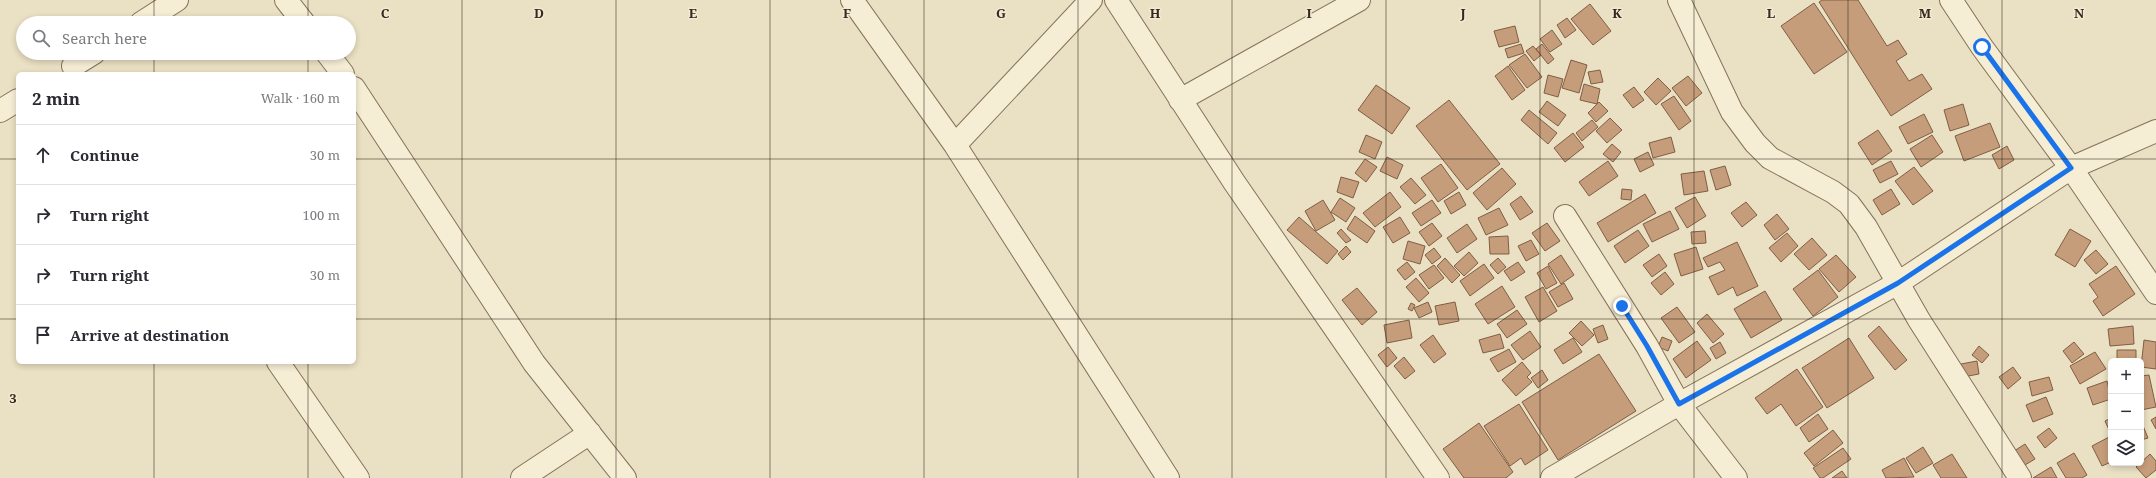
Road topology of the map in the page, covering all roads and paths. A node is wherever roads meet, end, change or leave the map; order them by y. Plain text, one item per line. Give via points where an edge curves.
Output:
1 (177, 0) edge
2 (286, 0) edge
3 (852, 0) edge
4 (1091, 0) edge
5 (1116, 0) edge
6 (1359, 0) edge
7 (1679, 0) edge
8 (1951, 0) edge
9 (152, 16) edge
10 (299, 16) edge
11 (85, 60) edge
12 (332, 60) edge
13 (71, 71) edge
14 (341, 72) edge
15 (356, 91) edge
16 (1180, 100) junction
17 (16, 101) edge
18 (0, 111) edge
19 (2156, 131) edge
20 (955, 145) junction
21 (2071, 168) junction
22 (1565, 216) dead end
23 (1898, 283) junction
24 (2156, 293) edge
25 (279, 364) edge
26 (1679, 404) junction
27 (590, 433) junction
28 (358, 478) edge
29 (522, 478) edge
30 (625, 478) edge
31 (1168, 478) edge
32 (1438, 478) edge
33 (1552, 478) edge
34 (1736, 478) edge
35 (2020, 478) edge

1 - 9 street
2 - 10 street
3 - 20 street
4 - 20 street
5 - 16 street
6 - 16 street
7 - 23 street via 1732,112 1754,143 1770,158 1833,192 1849,204 1866,227
8 - 21 street via 1982,47
11 - 13 street
12 - 14 street
15 - 27 street via 534,363
16 - 32 street via 1238,189
17 - 18 street
19 - 21 street
20 - 31 street
21 - 23 street
21 - 24 street
22 - 26 street via 1647,346
23 - 26 street
23 - 35 street
25 - 28 street
26 - 33 street
26 - 34 street
27 - 29 street
27 - 30 street

